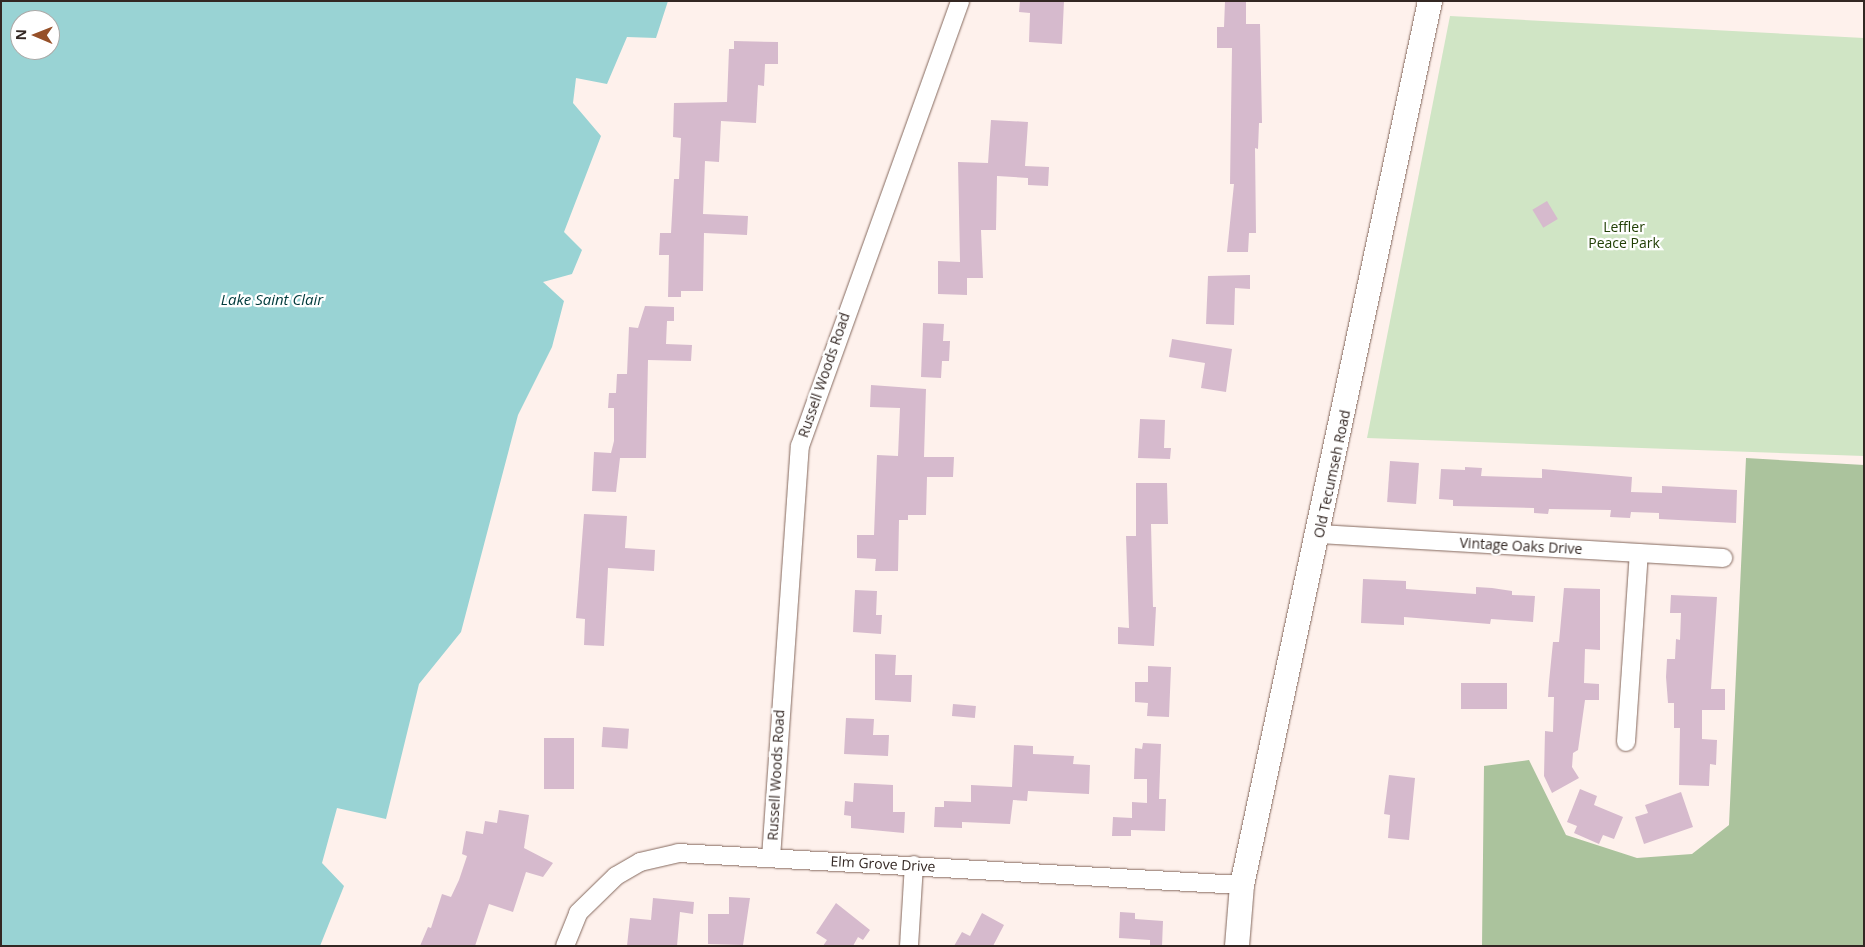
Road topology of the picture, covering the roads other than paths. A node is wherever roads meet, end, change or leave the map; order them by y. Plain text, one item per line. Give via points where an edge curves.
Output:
1 (960, 1) edge
2 (1430, 1) edge
3 (1320, 534) junction
4 (1640, 553) junction
5 (1723, 558) dead end
6 (1626, 742) dead end
7 (771, 858) junction
8 (914, 865) junction
9 (1242, 885) junction
10 (565, 946) edge
11 (909, 946) edge
12 (1236, 946) edge

1 - 7 street, Russell Woods Road via 800,446
2 - 3 main road, Old Tecumseh Road
3 - 4 street, Vintage Oaks Drive
3 - 9 main road, Old Tecumseh Road
4 - 5 street, Vintage Oaks Drive
4 - 6 street
7 - 8 street, Elm Grove Drive
7 - 10 street, Elm Grove Drive via 678,853 640,862 594,895 578,913
8 - 9 street, Elm Grove Drive
8 - 11 street
9 - 12 main road, Old Tecumseh Road

